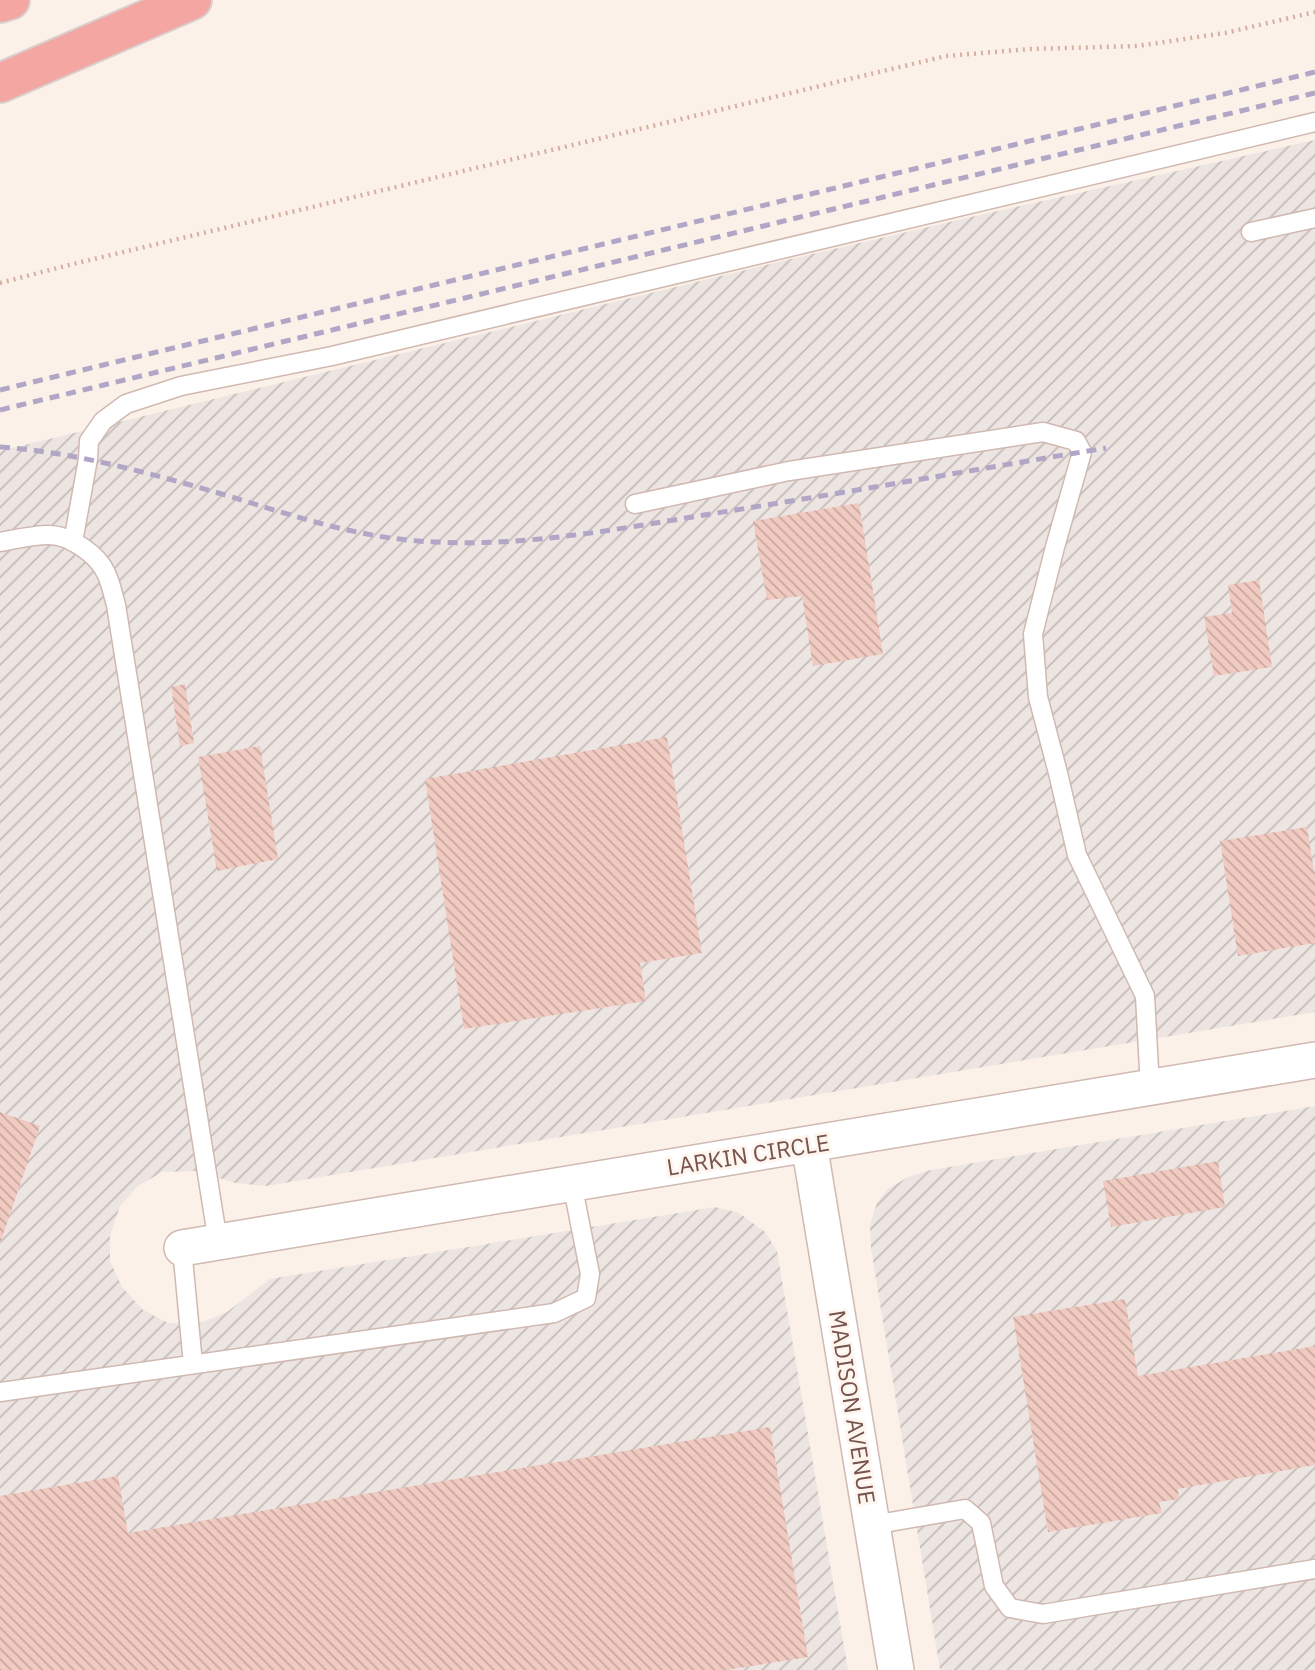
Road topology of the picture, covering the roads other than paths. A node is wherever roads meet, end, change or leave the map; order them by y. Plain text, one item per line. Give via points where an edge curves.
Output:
1 (10, 0) edge
2 (192, 0) edge
3 (0, 3) edge
4 (0, 82) edge
5 (1315, 122) edge
6 (1315, 218) edge
7 (1251, 232) dead end
8 (635, 504) dead end
9 (0, 542) edge
10 (73, 542) junction
11 (1315, 1060) edge
12 (1150, 1088) junction
13 (809, 1144) junction
14 (572, 1183) junction
15 (218, 1242) junction
16 (182, 1248) joint
17 (193, 1364) junction
18 (0, 1392) edge
19 (872, 1525) junction
20 (1315, 1569) edge
21 (896, 1670) edge

1 - 3 highway
2 - 4 highway
5 - 10 lane via 331,356 181,386 126,404 103,421 89,441
6 - 7 lane
8 - 12 lane via 789,471 1043,432 1076,441 1082,452 1033,634 1038,697 1077,855 1145,996
9 - 10 lane via 52,535
10 - 15 lane via 93,555 106,573 116,605
11 - 12 street, LARKIN CIRCLE
12 - 13 street, LARKIN CIRCLE
13 - 14 street, LARKIN CIRCLE
13 - 19 street, MADISON AVENUE
14 - 15 street, LARKIN CIRCLE
14 - 17 lane via 590,1274 586,1298 554,1314
15 - 16 street, LARKIN CIRCLE
16 - 17 lane
17 - 18 lane
19 - 20 lane via 965,1509 981,1523 994,1586 1010,1608 1043,1614
19 - 21 street, MADISON AVENUE

